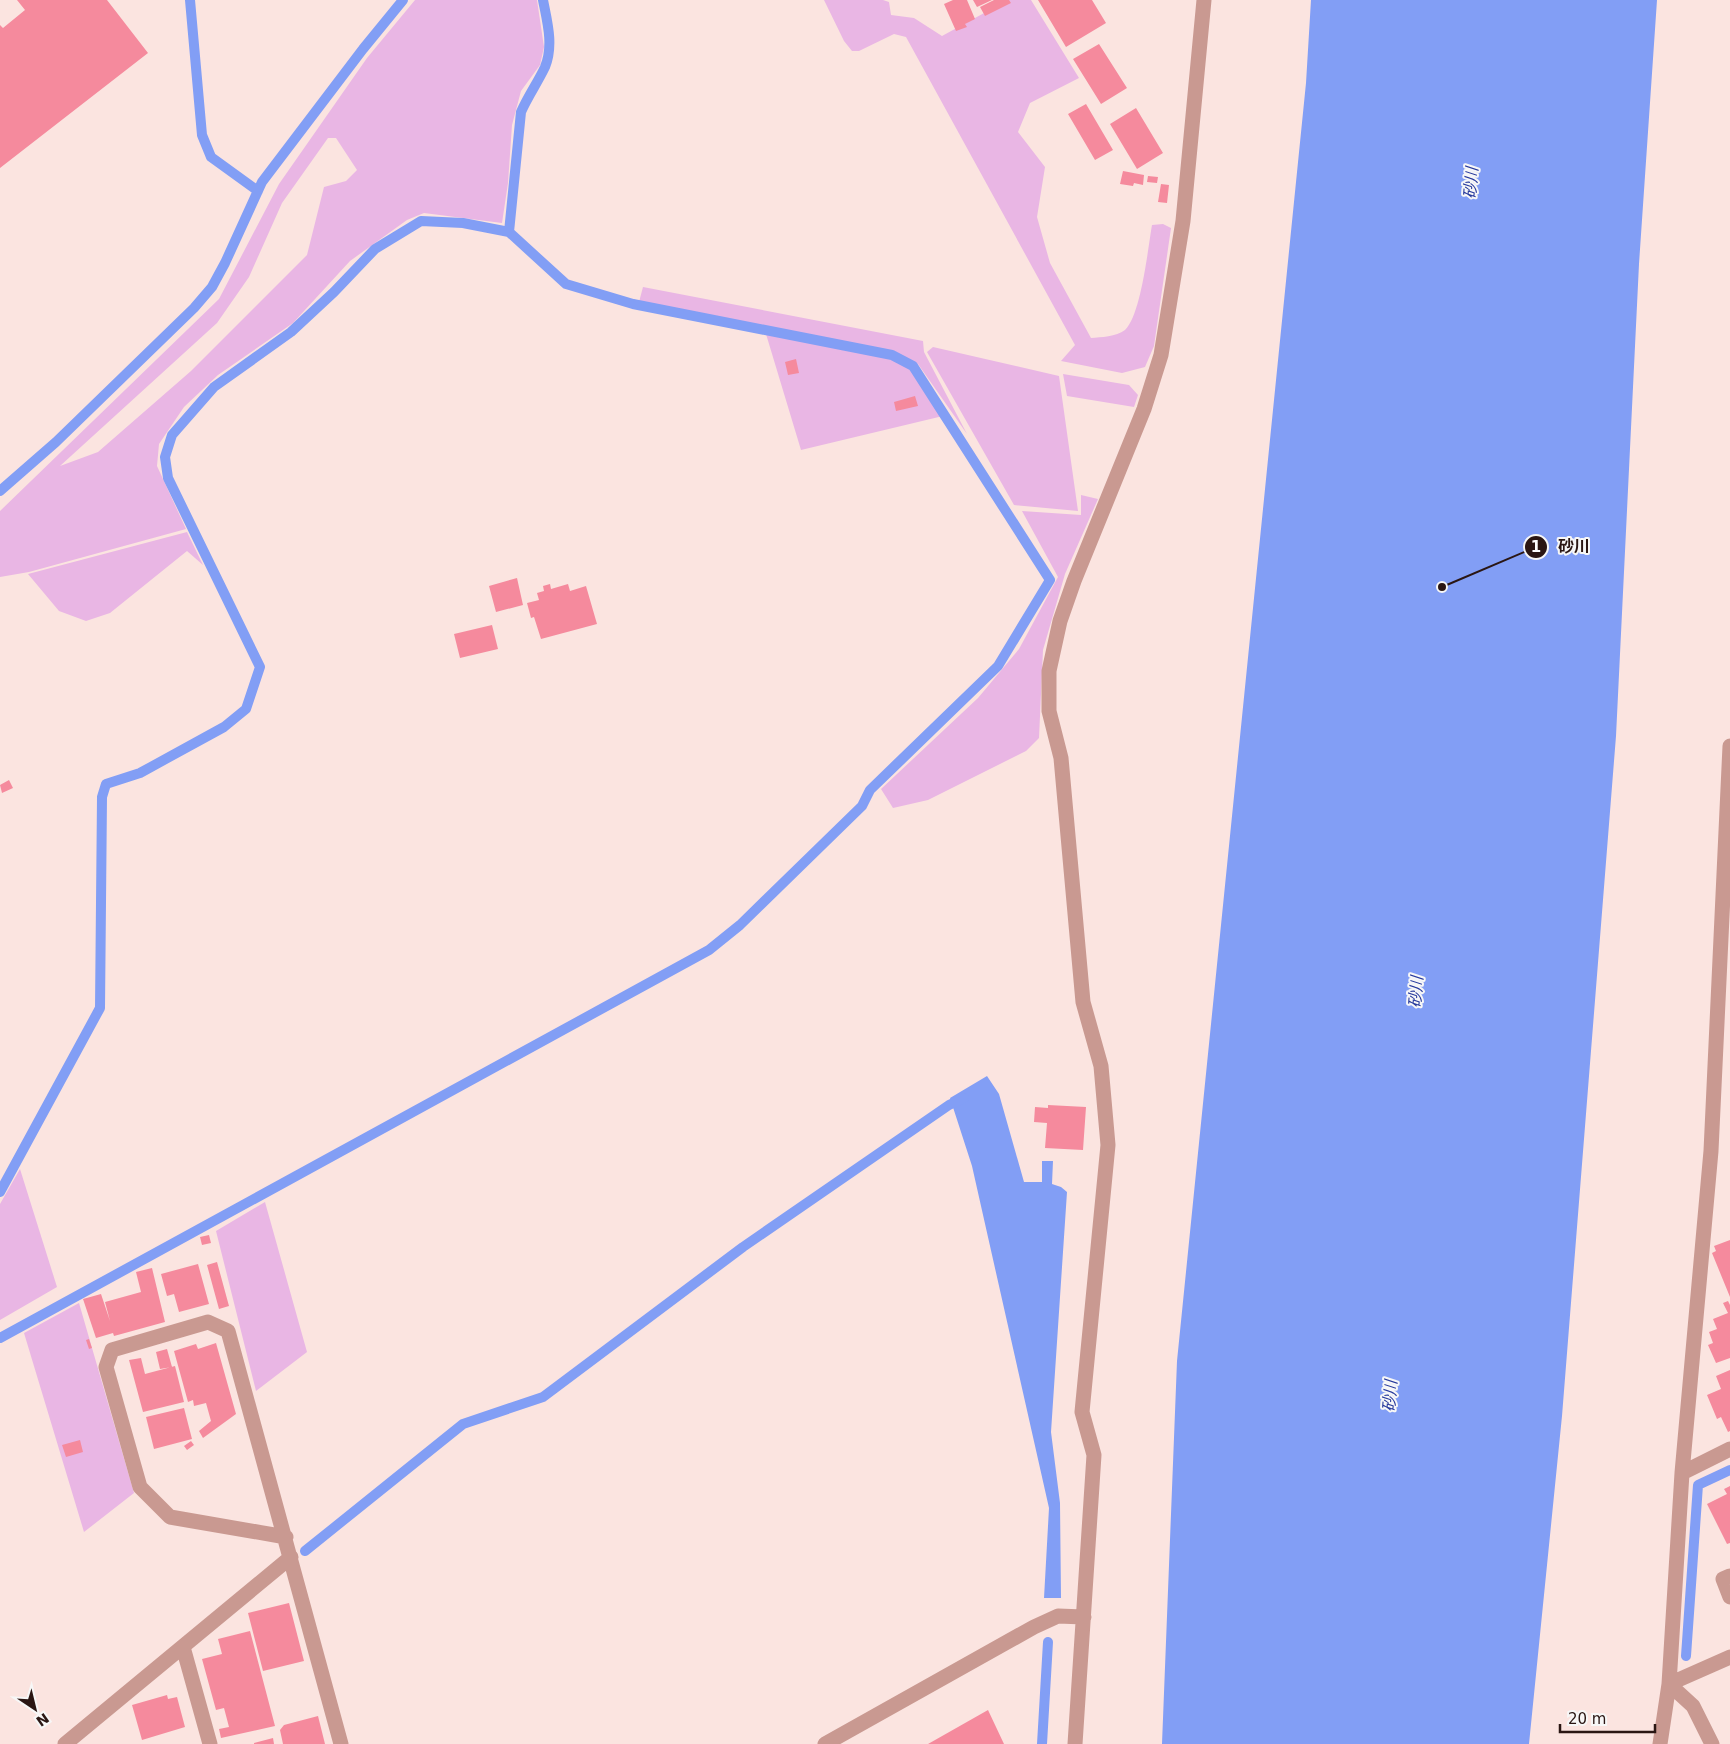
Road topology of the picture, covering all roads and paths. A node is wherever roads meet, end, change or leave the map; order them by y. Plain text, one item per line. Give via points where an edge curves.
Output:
1 (1204, 0) edge
2 (1730, 746) edge
3 (1730, 1449) edge
4 (1682, 1473) junction
5 (286, 1536) junction
6 (291, 1557) junction
7 (1730, 1576) edge
8 (1730, 1597) edge
9 (1084, 1617) junction
10 (182, 1647) junction
11 (1730, 1657) edge
12 (1669, 1684) junction
13 (65, 1744) edge
14 (210, 1744) edge
15 (341, 1744) edge
16 (825, 1744) edge
17 (1075, 1744) edge
18 (1660, 1744) edge
19 (1712, 1744) edge

1 - 9 street via 1183,221 1161,355 1144,408 1074,581 1060,621 1049,671 1049,711 1061,758 1083,1002 1101,1066 1108,1145 1082,1412 1094,1454
2 - 4 street via 1711,1151
3 - 4 street
4 - 12 street
5 - 5 street via 228,1332 208,1322 112,1350 106,1367 140,1487 170,1517
5 - 6 street
6 - 10 street
6 - 15 street
7 - 8 street via 1723,1580
9 - 16 street via 1058,1616 1034,1627
9 - 17 street
10 - 13 street
10 - 14 street
11 - 12 street
12 - 18 street
12 - 19 street via 1693,1706

